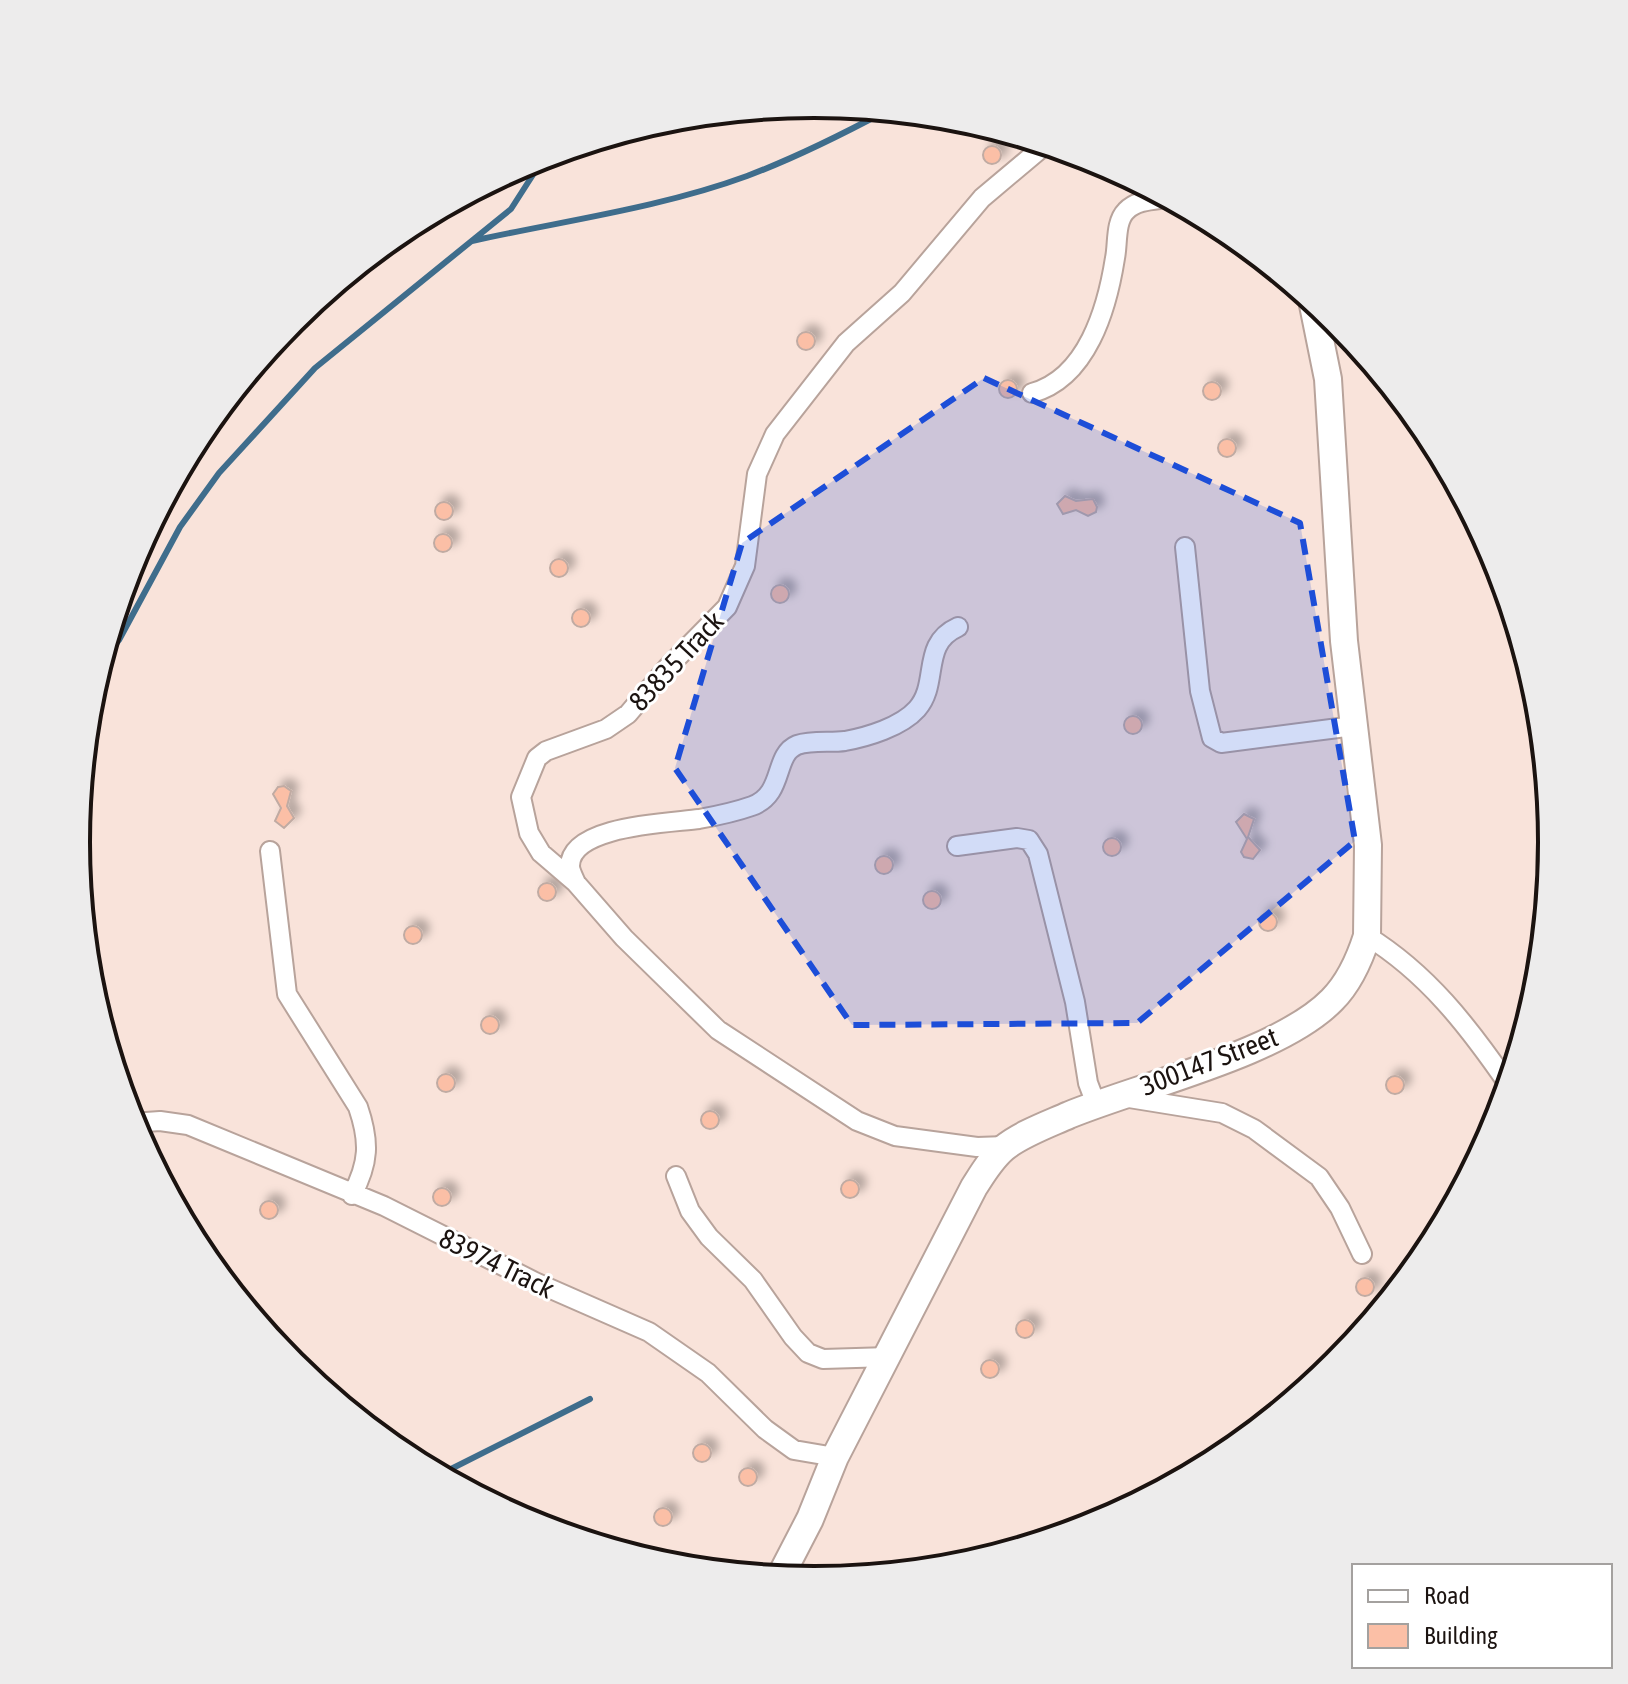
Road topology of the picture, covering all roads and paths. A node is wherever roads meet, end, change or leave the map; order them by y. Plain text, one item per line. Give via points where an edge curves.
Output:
1 (1036, 153) edge
2 (1148, 201) edge
3 (1316, 321) edge
4 (1032, 393) dead end
5 (1185, 547) dead end
6 (958, 627) dead end
7 (1354, 726) junction
8 (957, 846) dead end
9 (270, 851) dead end
10 (576, 883) junction
11 (1367, 936) junction
12 (1500, 1074) edge
13 (1106, 1100) junction
14 (146, 1122) edge
15 (1006, 1146) junction
16 (676, 1176) dead end
17 (352, 1195) junction
18 (1362, 1254) dead end
19 (889, 1357) junction
20 (835, 1457) junction
21 (786, 1565) edge

1 - 10 street, 83835 Track via 982,198 902,293 846,343 775,434 757,474 745,566 727,607 628,714 606,729 546,751 531,768 521,797 529,833 541,853
2 - 4 street via 1127,210 1119,227 1113,270 1077,364 1061,381
3 - 7 street, 300147 Street via 1328,379
5 - 7 street via 1200,691 1214,740
6 - 10 street via 935,645 926,693 909,716 868,735 797,745 787,754 772,792 753,805 634,826 588,841 570,866
7 - 11 street, 300147 Street via 1368,845
8 - 13 street via 1017,838 1029,840 1038,854 1075,1002 1088,1083
9 - 17 street via 287,994 364,1125 368,1160
10 - 15 street, 83835 Track via 718,1030 824,1102 895,1136
11 - 12 street via 1397,954 1437,992
11 - 13 street, 300147 Street via 1350,977 1332,1001 1289,1030 1247,1051
13 - 15 street, 300147 Street
13 - 18 street via 1222,1113 1254,1129 1319,1177
14 - 17 street, 83974 Track via 188,1125
15 - 19 street, 300147 Street via 974,1187
16 - 19 street via 690,1211 709,1237 753,1280 808,1353 823,1359
17 - 20 street, 83974 Track via 649,1332 708,1373 794,1450
19 - 20 street, 300147 Street
20 - 21 street, 300147 Street

